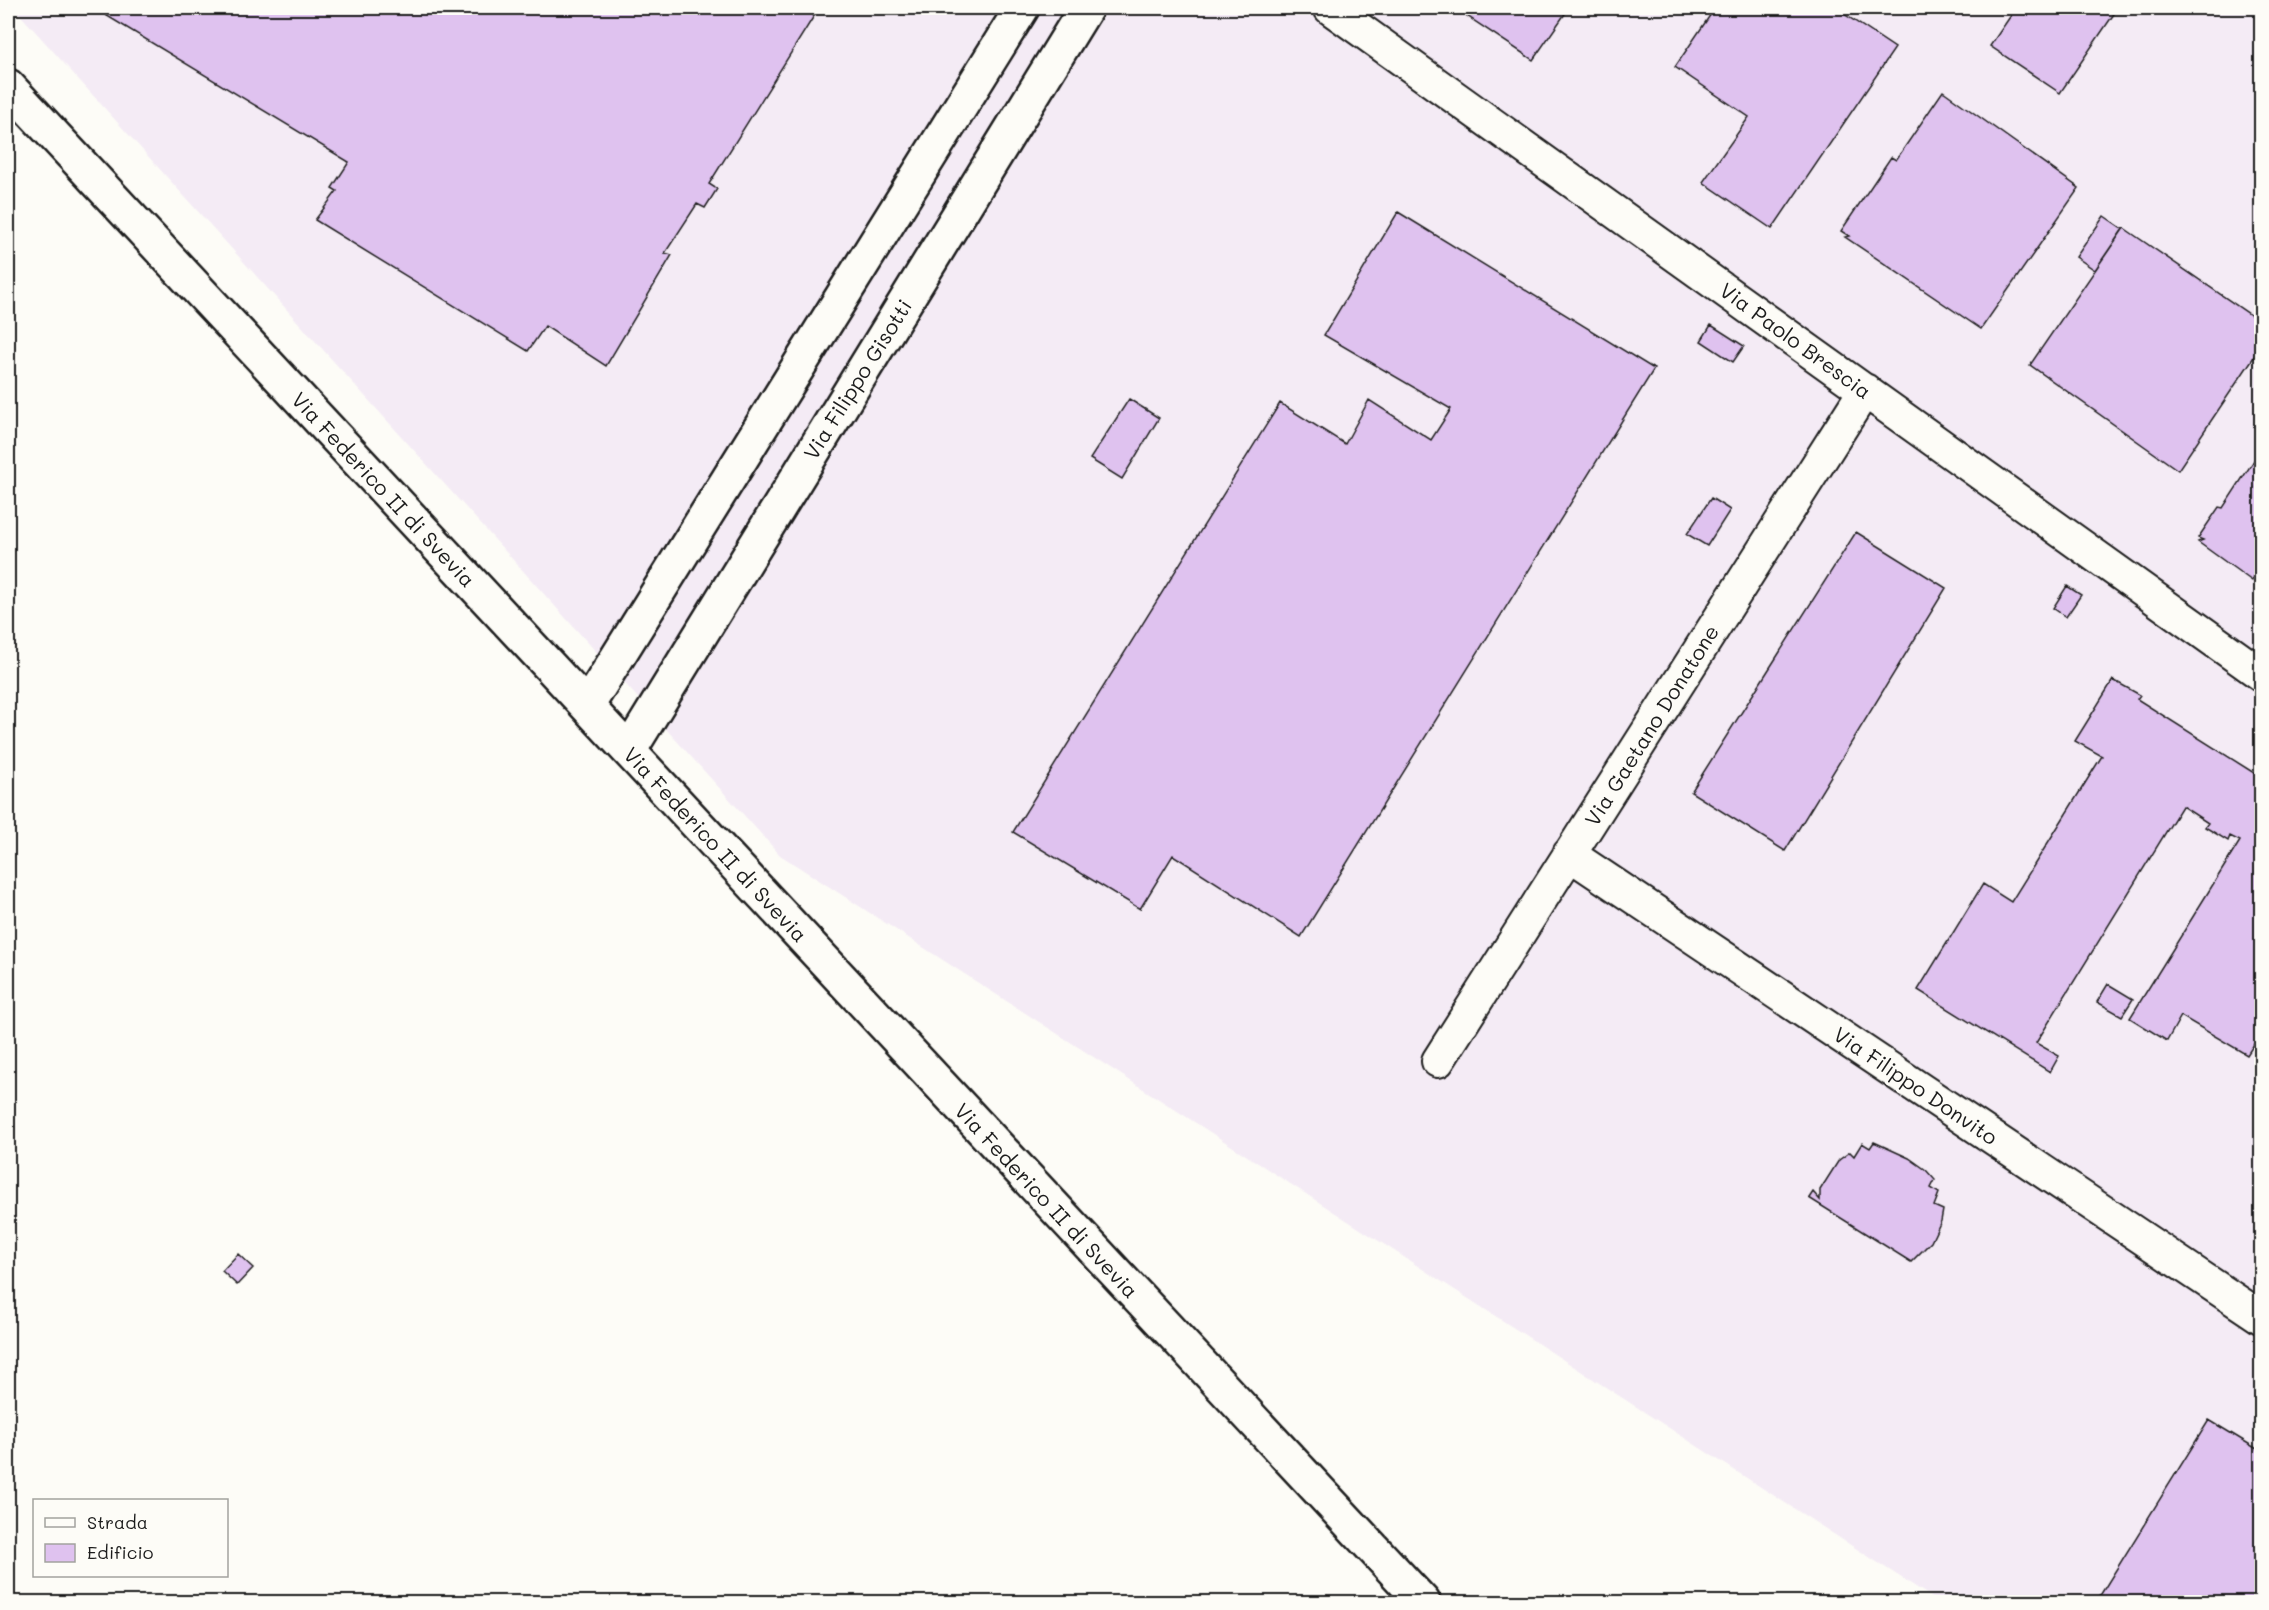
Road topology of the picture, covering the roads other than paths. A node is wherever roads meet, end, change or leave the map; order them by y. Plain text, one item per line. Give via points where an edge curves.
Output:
1 (1022, 8) edge
2 (1086, 8) edge
3 (1330, 8) edge
4 (8, 86) edge
5 (1865, 390) junction
6 (2262, 675) edge
7 (587, 706) junction
8 (628, 751) junction
9 (1569, 854) junction
10 (1438, 1061) dead end
11 (2262, 1318) edge
12 (1423, 1602) edge

1 - 7 main road
2 - 8 main road, Via Filippo Gisotti
3 - 5 street, Via Paolo Brescia
4 - 7 main road, Via Federico II di Svevia
5 - 6 street, Via Paolo Brescia
5 - 9 street, Via Gaetano Donatone
7 - 8 main road, Via Federico II di Svevia
8 - 12 main road, Via Federico II di Svevia
9 - 10 street, Via Gaetano Donatone
9 - 11 street, Via Filippo Donvito

